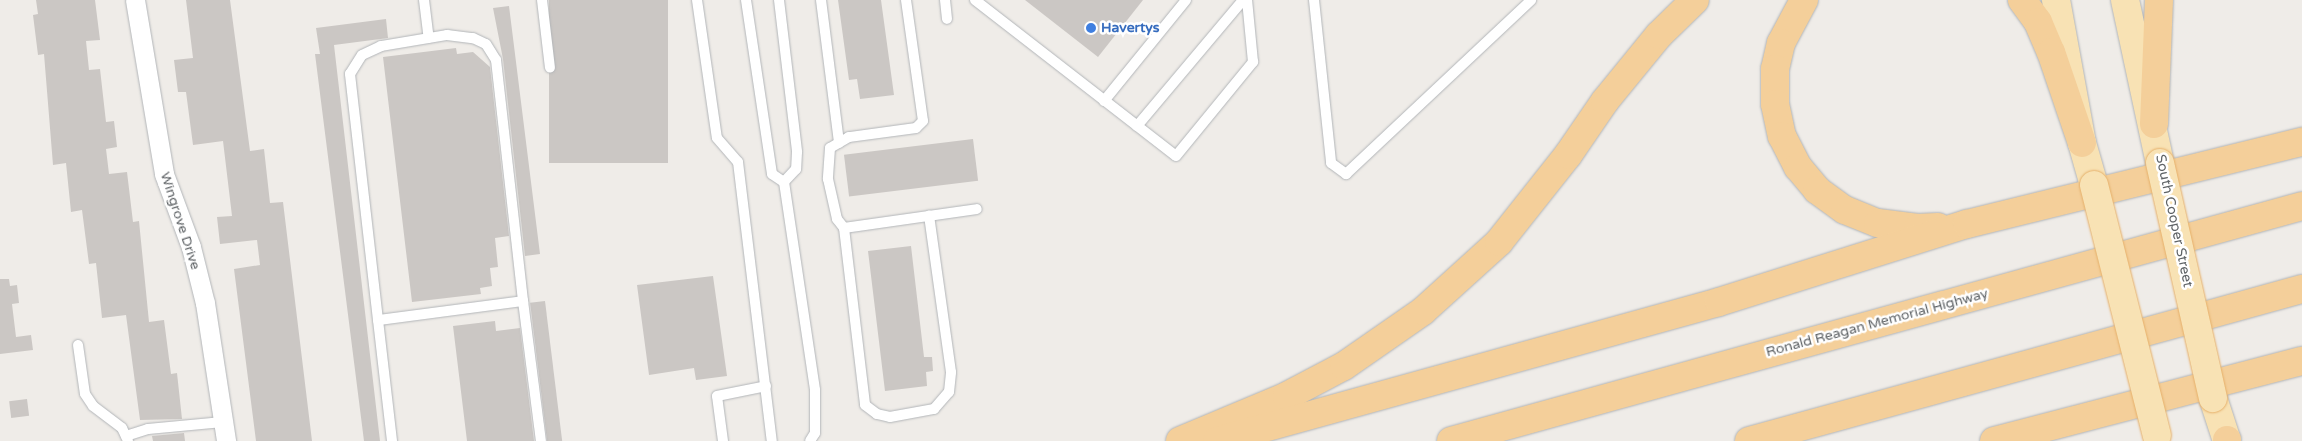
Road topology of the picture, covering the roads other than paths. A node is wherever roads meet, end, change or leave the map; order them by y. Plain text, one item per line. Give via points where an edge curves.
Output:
1 (136, 0) edge
2 (424, 0) edge
3 (542, 0) edge
4 (697, 0) edge
5 (746, 0) edge
6 (779, 0) edge
7 (820, 0) edge
8 (906, 0) edge
9 (945, 0) edge
10 (974, 0) edge
11 (1186, 0) edge
12 (1243, 0) edge
13 (1247, 0) edge
14 (1314, 0) edge
15 (1531, 0) edge
16 (1695, 0) edge
17 (1804, 0) edge
18 (2022, 0) edge
19 (2056, 0) edge
20 (2125, 0) edge
21 (2159, 0) edge
22 (947, 19) dead end
23 (429, 38) junction
24 (550, 68) dead end
25 (1104, 101) junction
26 (2154, 124) junction
27 (1138, 126) junction
28 (2302, 132) edge
29 (2302, 142) edge
30 (839, 143) junction
31 (2082, 144) junction
32 (2227, 160) junction
33 (784, 182) junction
34 (2302, 206) edge
35 (977, 209) dead end
36 (929, 216) junction
37 (1967, 224) junction
38 (844, 228) junction
39 (2302, 289) edge
40 (523, 301) junction
41 (378, 320) junction
42 (78, 345) dead end
43 (2302, 361) edge
44 (766, 386) junction
45 (2077, 419) junction
46 (223, 422) junction
47 (127, 438) edge
48 (2157, 438) edge
49 (226, 441) edge
50 (392, 441) edge
51 (541, 441) edge
52 (723, 441) edge
53 (772, 441) edge
54 (810, 441) edge
55 (1180, 441) edge
56 (1218, 441) edge
57 (1451, 441) edge
58 (1749, 441) edge
59 (1994, 441) edge
60 (2017, 441) edge
61 (2227, 441) edge

1 - 46 street, Wingrove Drive via 164,174 191,246 205,303
2 - 23 lane
3 - 24 lane
4 - 44 lane via 717,138 738,162
5 - 33 lane via 772,174
6 - 33 lane via 797,152 796,168
7 - 30 lane
8 - 30 lane via 923,121 916,128 849,137
9 - 22 lane
10 - 25 lane
11 - 25 lane
12 - 27 lane
13 - 27 lane via 1253,62 1176,156
14 - 15 lane via 1331,163 1346,174
16 - 55 highway via 1659,35 1605,101 1568,155 1505,235 1436,300 1344,366 1287,396
17 - 37 highway via 1781,43 1775,69 1775,104 1782,136 1798,167 1817,190 1845,210 1878,223 1918,228
18 - 31 highway via 2038,22 2051,52
19 - 31 main road
20 - 26 main road, South Cooper Street
21 - 26 highway
23 - 40 lane via 473,38 486,44 496,60
23 - 41 lane via 375,49 362,55 350,74
25 - 27 lane
26 - 61 main road, South Cooper Street, bridge via 2213,398
28 - 32 highway
29 - 32 highway
30 - 38 lane via 830,148 828,179 837,219
31 - 48 main road, bridge
32 - 37 highway
33 - 54 lane via 815,390 815,433
34 - 57 highway, Ronald Reagan Memorial Highway
35 - 36 lane
36 - 38 lane
36 - 38 lane via 951,372 949,392 934,409 890,417 865,406
37 - 56 highway via 1774,286
39 - 58 highway
40 - 41 lane
40 - 51 lane
41 - 50 lane
42 - 47 lane via 85,394 93,406 122,428
43 - 45 highway
44 - 52 lane via 717,396
44 - 53 lane
45 - 59 highway
45 - 60 highway
46 - 47 lane via 148,429
46 - 49 street, Wingrove Drive

